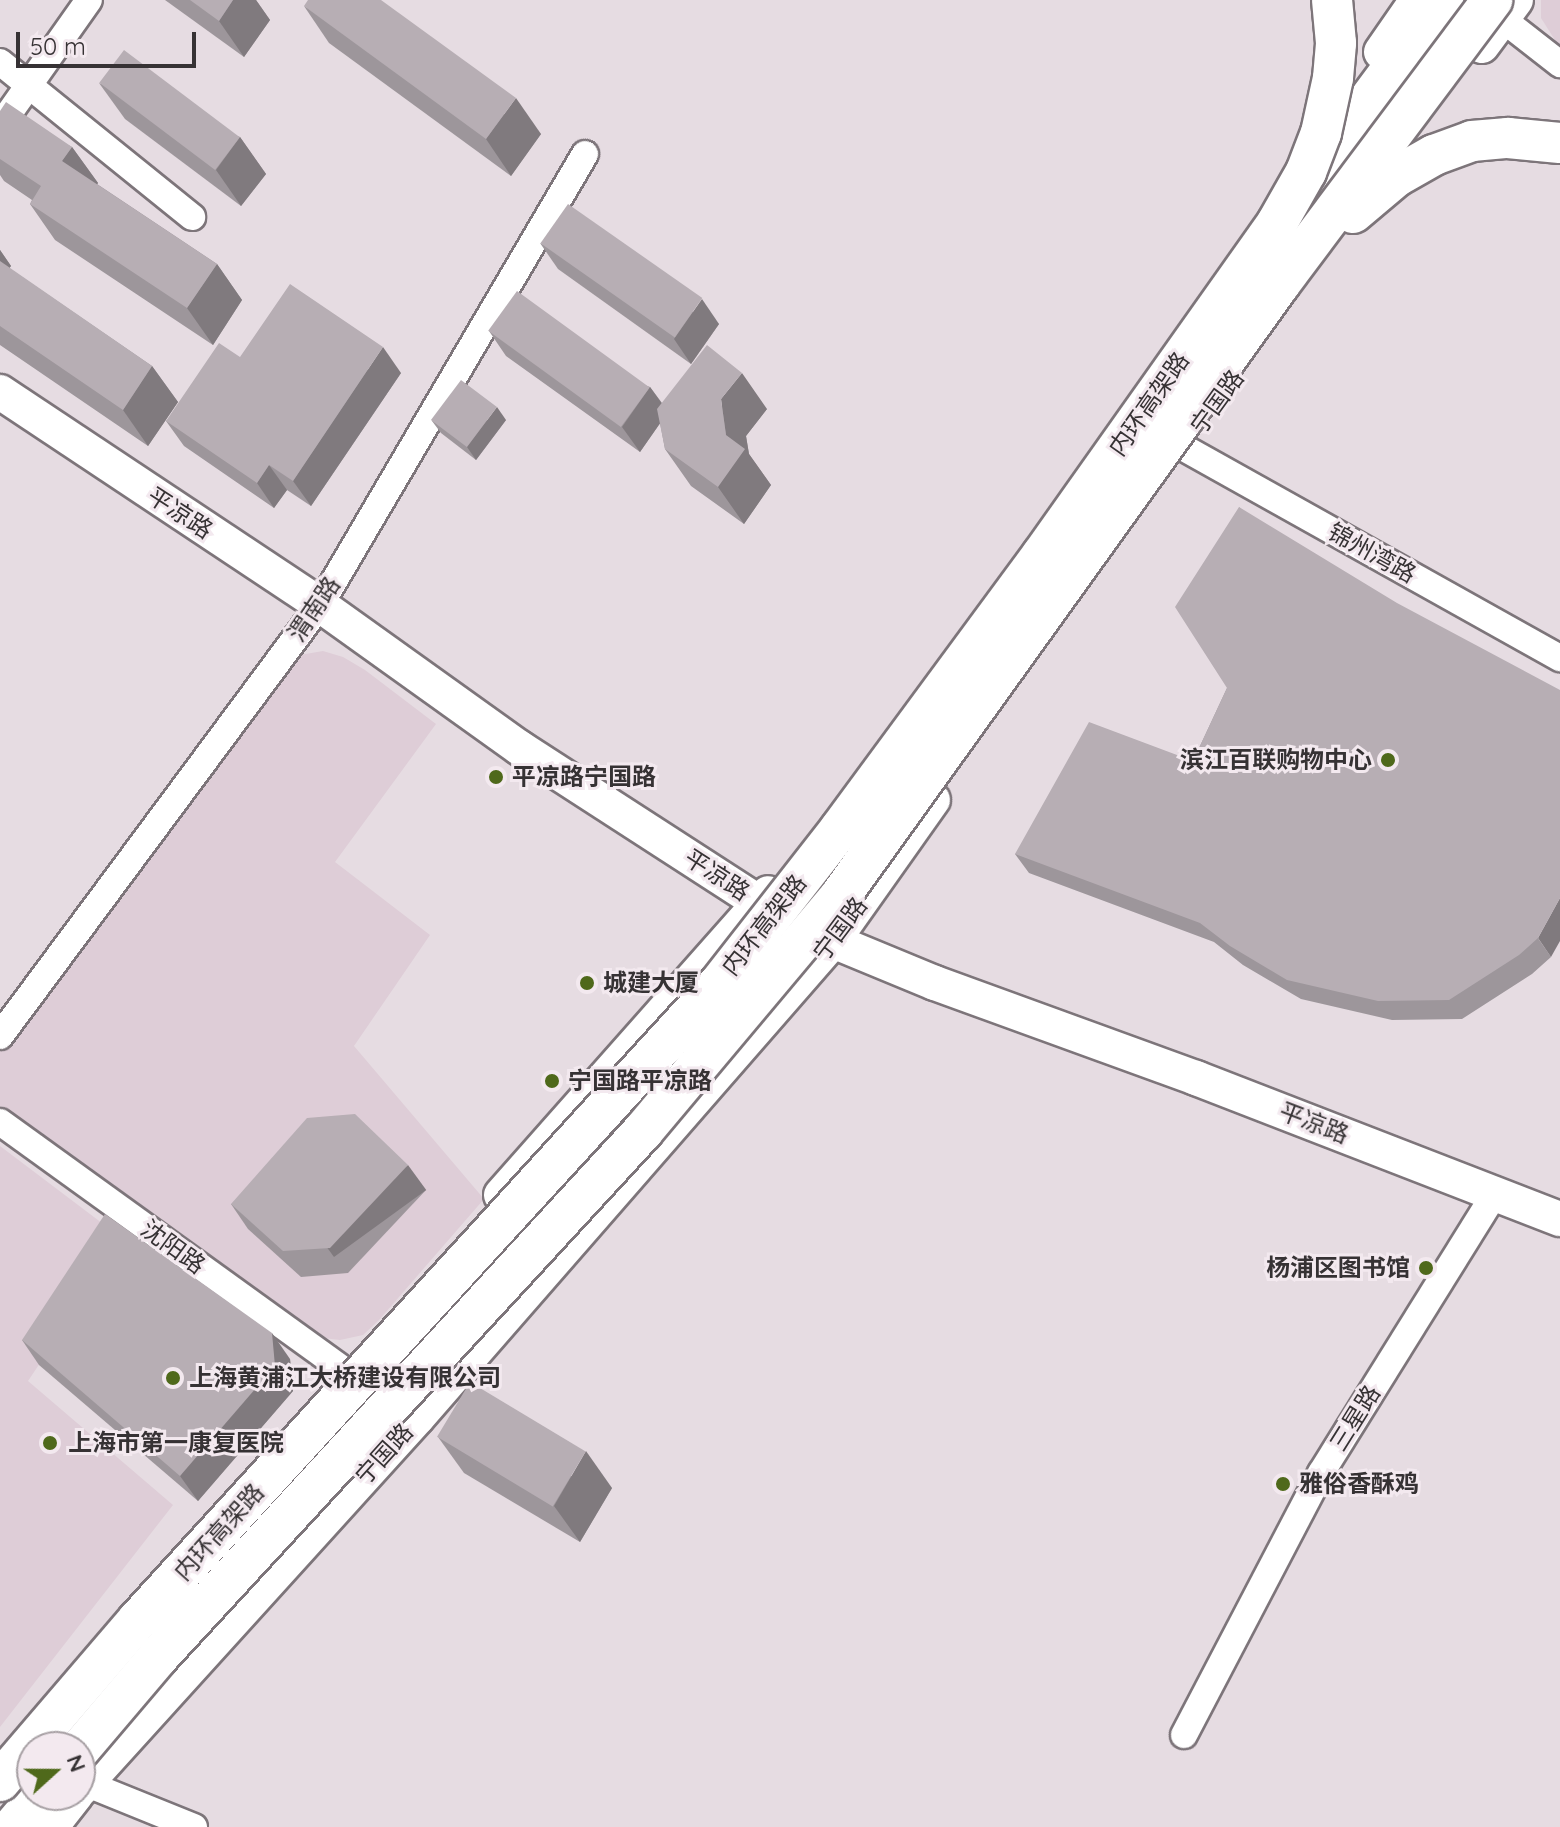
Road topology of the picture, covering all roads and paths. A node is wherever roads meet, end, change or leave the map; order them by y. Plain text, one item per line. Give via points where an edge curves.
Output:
1 (89, 0) edge
2 (1332, 0) edge
3 (1417, 0) edge
4 (1443, 0) edge
5 (1497, 5) edge
6 (0, 62) edge
7 (1560, 64) edge
8 (30, 85) junction
9 (0, 126) edge
10 (1560, 143) edge
11 (585, 154) dead end
12 (192, 217) dead end
13 (1277, 223) junction
14 (1279, 285) junction
15 (0, 392) edge
16 (1184, 448) junction
17 (320, 605) junction
18 (1560, 658) edge
19 (760, 903) junction
20 (833, 941) junction
21 (0, 1036) edge
22 (0, 1122) edge
23 (1495, 1194) junction
24 (1560, 1219) edge
25 (347, 1372) junction
26 (1184, 1735) dead end
27 (96, 1754) edge
28 (0, 1758) edge
29 (96, 1762) edge
30 (0, 1781) edge
31 (96, 1786) edge
32 (26, 1811) edge
33 (13, 1827) edge
34 (194, 1827) edge

1 - 8 street
2 - 13 highway, bridge via 1336,43 1321,133
3 - 19 main road via 1114,435
4 - 13 highway, 内环高架路, bridge
5 - 7 street
5 - 14 highway, 内环高架路, bridge
5 - 16 main road, 宁国路
6 - 8 street
8 - 9 street
8 - 12 street
10 - 14 highway, bridge via 1472,141 1434,155 1374,195
11 - 17 street, 渭南路
13 - 30 highway, 内环高架路, bridge via 1042,555 719,984 138,1620
14 - 27 highway, 内环高架路, bridge via 841,895 643,1131 158,1657
15 - 17 main road, 平凉路
16 - 18 street, 锦州湾路
16 - 20 main road, 宁国路
17 - 19 main road, 平凉路 via 520,748
17 - 21 street, 渭南路
19 - 20 main road, 平凉路
19 - 25 main road
20 - 23 main road, 平凉路
20 - 29 main road, 宁国路 via 418,1417
22 - 25 street, 沈阳路
23 - 24 main road, 平凉路
23 - 26 street, 三星路 via 1321,1473
25 - 28 main road
31 - 34 street
32 - 33 highway

